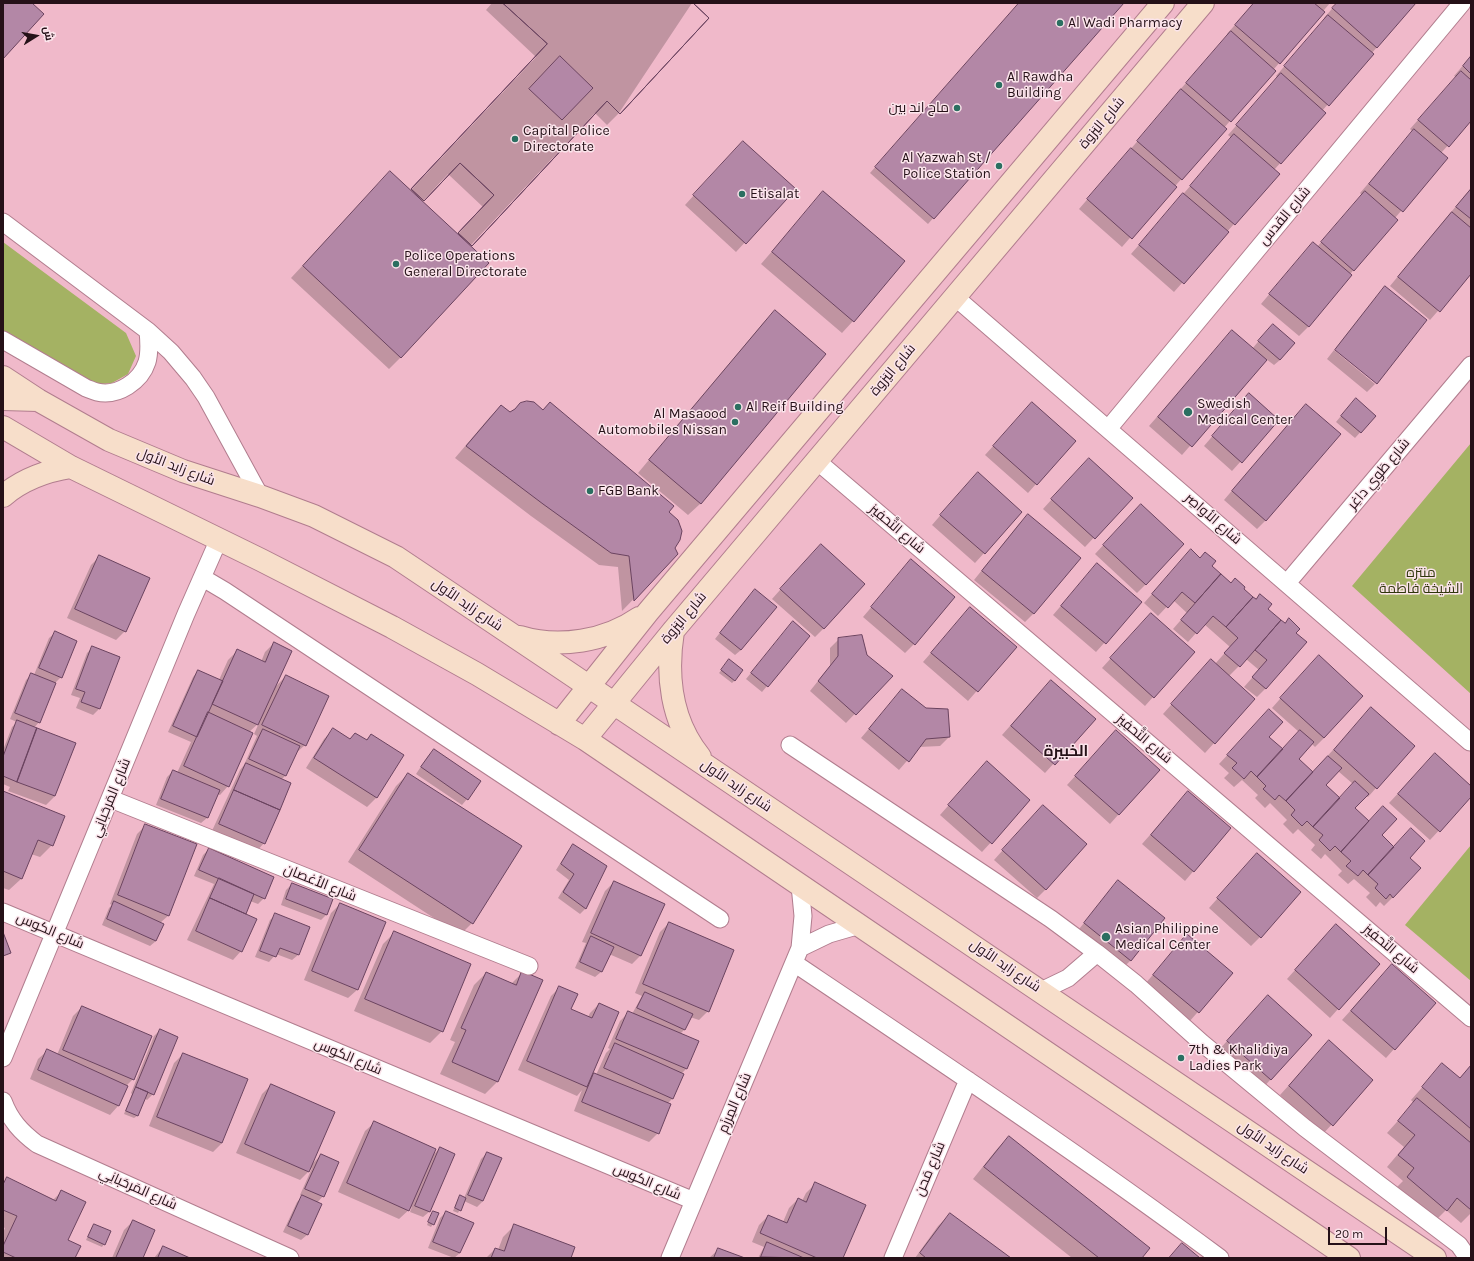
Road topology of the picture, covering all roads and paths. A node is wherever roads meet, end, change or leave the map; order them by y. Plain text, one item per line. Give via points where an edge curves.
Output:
1 (1163, 3) edge
2 (1203, 3) edge
3 (1462, 3) edge
4 (3, 222) edge
5 (955, 297) junction
6 (148, 331) junction
7 (3, 340) edge
8 (1471, 365) edge
9 (3, 376) edge
10 (3, 399) edge
11 (38, 400) junction
12 (3, 427) edge
13 (1108, 429) junction
14 (817, 461) junction
15 (71, 467) junction
16 (3, 496) edge
17 (260, 496) junction
18 (219, 539) junction
19 (203, 578) junction
20 (1286, 583) junction
21 (648, 612) junction
22 (673, 631) junction
23 (509, 634) junction
24 (589, 686) junction
25 (614, 703) junction
26 (559, 724) junction
27 (585, 739) junction
28 (1470, 742) edge
29 (790, 745) dead end
30 (707, 766) junction
31 (111, 799) junction
32 (800, 885) junction
33 (3, 912) edge
34 (720, 919) dead end
35 (860, 926) junction
36 (55, 934) junction
37 (1097, 953) junction
38 (797, 955) junction
39 (529, 966) dead end
40 (1041, 991) junction
41 (1471, 1018) edge
42 (3, 1058) edge
43 (968, 1080) junction
44 (3, 1101) edge
45 (694, 1201) junction
46 (1464, 1251) edge
47 (290, 1258) edge
48 (670, 1258) edge
49 (893, 1258) edge
50 (1220, 1258) edge
51 (1349, 1258) edge
52 (1435, 1258) edge

1 - 21 main road
2 - 5 main road, شارع اليَزوة
3 - 13 street, شارع القدس
4 - 6 street
5 - 13 street, شارع الأواصِر
5 - 14 main road, شارع اليَزوة
6 - 7 street via 147,363 141,374 126,387 108,393 86,388
6 - 17 street via 171,352 206,397
8 - 20 street, شارع طَوِي داغِر
9 - 11 main road, شارع زايد الأول
10 - 11 main road
11 - 17 main road, شارع زايد الأول via 108,440 145,456
12 - 15 main road
13 - 20 street, شارع الأواصِر
14 - 22 main road, شارع اليَزوة
14 - 41 street, شارع التَّحفِيز
15 - 16 main road via 39,474
15 - 18 main road
17 - 23 main road, شارع زايد الأول via 314,516 396,557
18 - 19 street, شارع المَرحَبانِي
18 - 26 main road via 477,674
19 - 31 street, شارع المَرحَبانِي
19 - 34 street
20 - 28 street, شارع الأواصِر
21 - 23 main road via 617,630 584,641 538,641
21 - 24 main road
22 - 25 main road, شارع اليَزوة
22 - 30 main road via 669,669 674,705 687,738
23 - 24 main road, شارع زايد الأول
24 - 25 main road, شارع زايد الأول
24 - 26 main road
25 - 27 main road, شارع اليَزوة
25 - 30 main road, شارع زايد الأول
26 - 27 main road
27 - 32 main road
29 - 37 street via 1051,919
30 - 40 main road, شارع زايد الأول
31 - 36 street, شارع المَرحَبانِي
31 - 39 street, شارع الأغصان
32 - 35 main road
32 - 38 street, شارع المِرزَم via 803,916
33 - 36 street, شارع الكوس
35 - 38 street via 829,934
35 - 51 main road
36 - 42 street, شارع المَرحَبانِي
36 - 45 street, شارع الكوس
37 - 40 street via 1068,978
37 - 46 street via 1305,1128
38 - 43 street
38 - 45 street, شارع المِرزَم
40 - 52 main road, شارع زايد الأول
43 - 49 street, شارع مَحن
43 - 50 street
44 - 47 street, شارع المَرحَبانِي via 14,1123 37,1144
45 - 48 street, شارع المِرزَم

